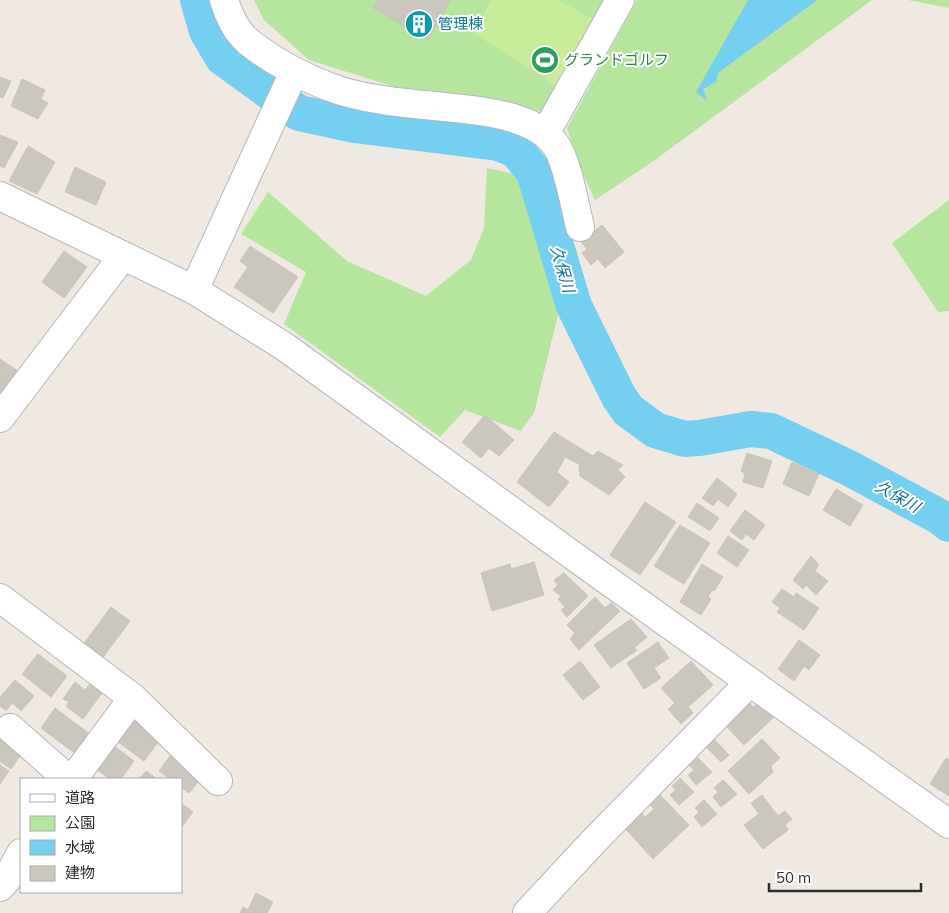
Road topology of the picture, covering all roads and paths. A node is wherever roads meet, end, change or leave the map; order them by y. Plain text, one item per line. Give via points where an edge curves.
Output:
1 (224, 0) edge
2 (620, 0) edge
3 (292, 76) junction
4 (545, 134) junction
5 (0, 196) edge
6 (580, 227) dead end
7 (123, 256) junction
8 (194, 290) junction
9 (0, 418) edge
10 (0, 598) edge
11 (750, 682) junction
12 (133, 698) junction
13 (10, 728) dead end
14 (67, 778) edge
15 (74, 778) edge
16 (218, 781) dead end
17 (949, 824) edge
18 (20, 855) edge
19 (0, 886) edge
20 (527, 913) edge

1 - 3 street via 237,30 250,45
2 - 4 street
3 - 4 street via 385,100 509,117 530,124
3 - 8 street
4 - 6 street via 556,145 567,172
5 - 7 street
7 - 8 street
7 - 9 street
8 - 11 street via 285,347
10 - 12 street
11 - 17 street
11 - 20 street
12 - 15 street
12 - 16 street
13 - 14 street
18 - 19 street

